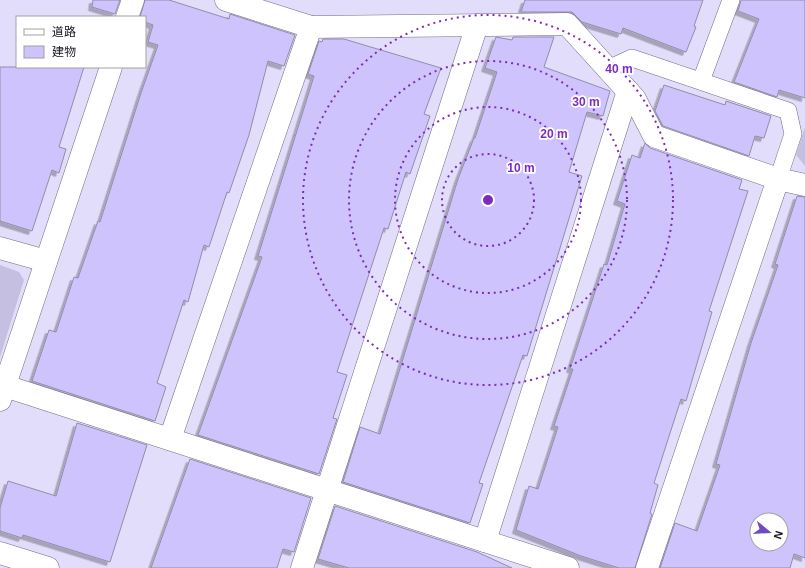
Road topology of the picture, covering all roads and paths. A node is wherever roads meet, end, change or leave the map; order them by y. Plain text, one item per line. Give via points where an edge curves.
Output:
1 (133, 0) edge
2 (226, 0) edge
3 (731, 0) edge
4 (127, 16) edge
5 (477, 25) junction
6 (311, 27) junction
7 (110, 68) edge
8 (608, 69) junction
9 (701, 81) junction
10 (628, 91) junction
11 (778, 179) junction
12 (805, 185) edge
13 (0, 248) edge
14 (46, 261) junction
15 (2, 393) edge
16 (170, 440) junction
17 (327, 490) junction
18 (485, 541) junction
19 (0, 553) edge
20 (48, 568) edge
21 (302, 568) edge
22 (568, 568) edge
23 (647, 568) edge

1 - 4 street
2 - 6 street
3 - 9 lane
5 - 6 street
5 - 8 street via 567,24
5 - 17 street
6 - 16 street
7 - 14 street
8 - 9 lane via 632,58
8 - 10 street
9 - 11 lane via 788,111 793,134
10 - 11 street via 635,99 654,136
10 - 18 street
11 - 12 street
11 - 23 street
13 - 14 street
14 - 15 street
15 - 16 street
16 - 17 street
17 - 18 street
17 - 21 street
18 - 22 street
19 - 20 street

